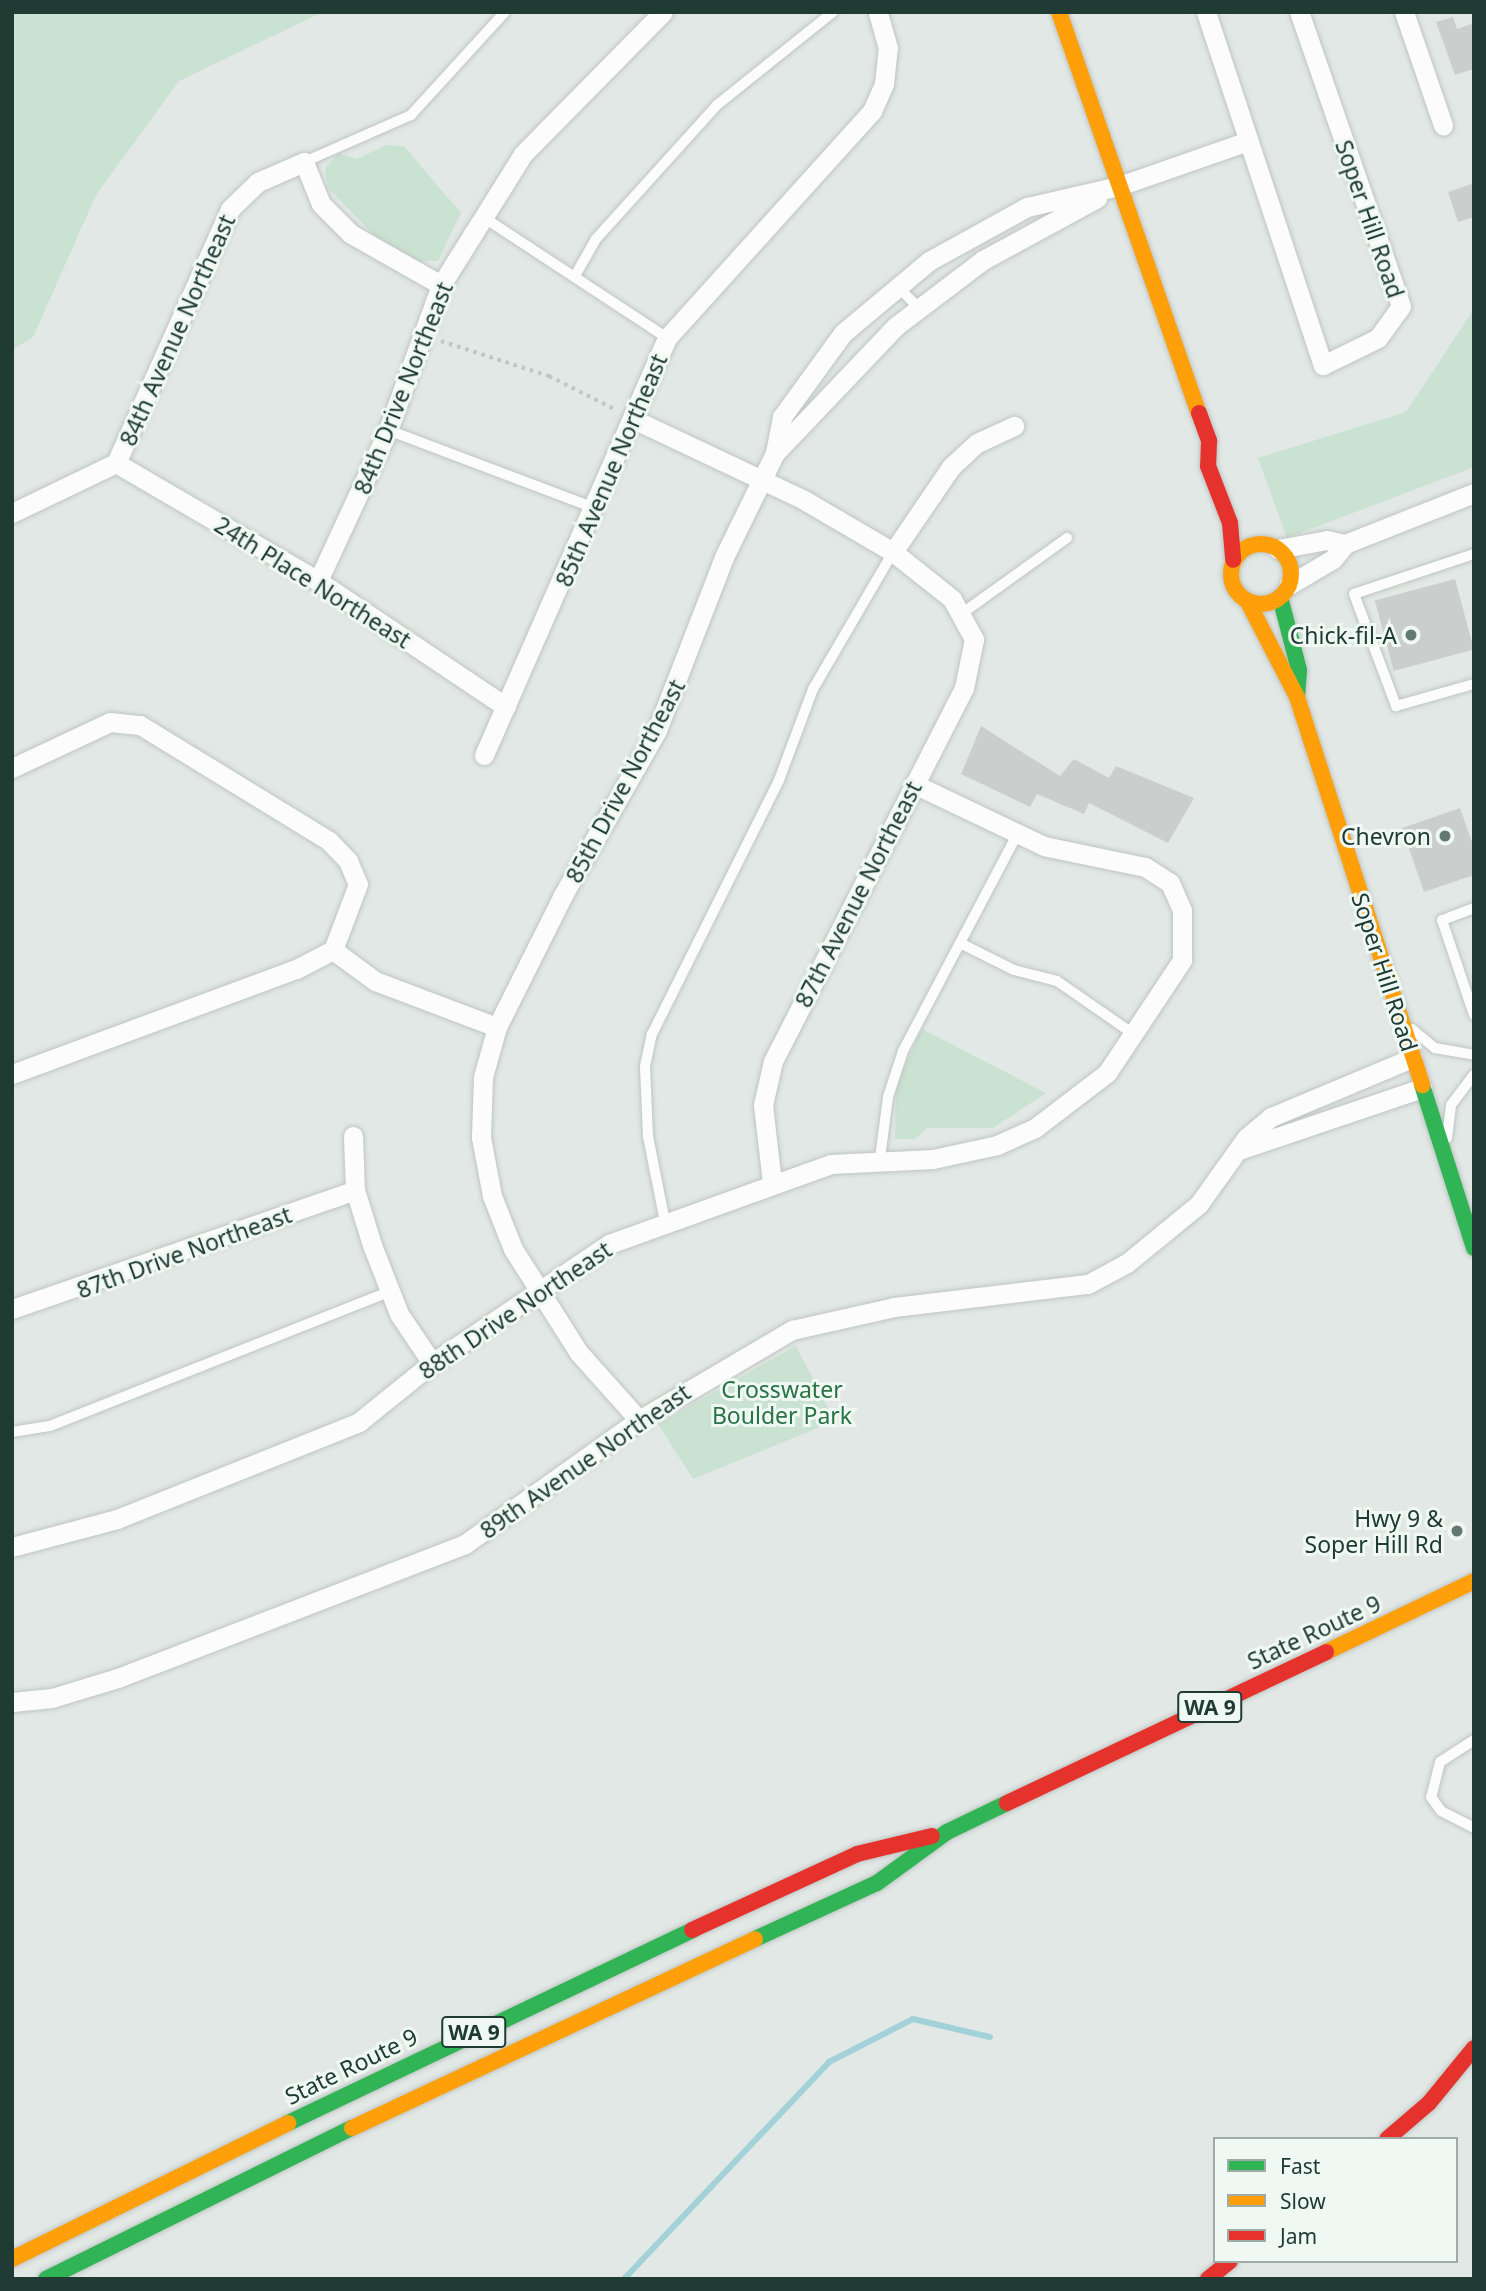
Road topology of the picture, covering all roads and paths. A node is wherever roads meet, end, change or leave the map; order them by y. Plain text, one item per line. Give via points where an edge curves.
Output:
1 (505, 12) edge
2 (663, 12) edge
3 (833, 12) edge
4 (878, 12) edge
5 (1059, 12) edge
6 (1206, 12) edge
7 (1299, 12) edge
8 (1404, 12) edge
9 (1443, 125) dead end
10 (1248, 142) junction
11 (304, 162) junction
12 (1119, 186) junction
13 (483, 217) junction
14 (576, 275) junction
15 (442, 285) junction
16 (896, 286) junction
17 (919, 308) junction
18 (424, 332) junction
19 (667, 338) junction
20 (633, 419) junction
21 (1014, 426) dead end
22 (388, 430) junction
23 (1209, 441) junction
24 (775, 453) junction
25 (1226, 458) dead end
26 (116, 463) junction
27 (1234, 480) dead end
28 (761, 482) junction
29 (1474, 493) edge
30 (595, 508) junction
31 (12, 513) edge
32 (1067, 538) dead end
33 (1345, 544) junction
34 (1272, 547) junction
35 (893, 552) junction
36 (1474, 554) edge
37 (1233, 560) junction
38 (318, 581) junction
39 (1285, 591) junction
40 (1248, 602) junction
41 (964, 612) junction
42 (1474, 684) edge
43 (1297, 696) junction
44 (506, 707) junction
45 (484, 755) dead end
46 (12, 768) edge
47 (915, 784) junction
48 (1017, 835) junction
49 (1474, 908) edge
50 (962, 944) junction
51 (1466, 949) dead end
52 (333, 950) junction
53 (1453, 954) junction
54 (1469, 986) edge
55 (1474, 1015) edge
56 (1399, 1019) junction
57 (497, 1027) junction
58 (1136, 1035) junction
59 (1474, 1055) edge
60 (1412, 1058) junction
61 (12, 1074) edge
62 (1474, 1075) edge
63 (1422, 1088) junction
64 (353, 1136) dead end
65 (1242, 1149) junction
66 (880, 1158) junction
67 (1445, 1159) junction
68 (772, 1183) junction
69 (355, 1190) junction
70 (665, 1222) junction
71 (1474, 1248) edge
72 (537, 1290) junction
73 (388, 1292) junction
74 (12, 1309) edge
75 (432, 1363) junction
76 (639, 1420) junction
77 (12, 1432) edge
78 (12, 1547) edge
79 (1474, 1581) edge
80 (12, 1702) edge
81 (1474, 1740) edge
82 (1474, 1828) edge
83 (947, 1832) junction
84 (1474, 2048) edge
85 (1389, 2137) edge
86 (12, 2259) edge
87 (1228, 2263) edge
88 (46, 2279) edge
89 (1208, 2279) edge

1 - 11 lane via 411,115
2 - 13 street, 84th Drive Northeast via 523,155
3 - 14 lane via 717,105 596,239
4 - 19 street, 85th Avenue Northeast via 888,48 884,84 872,111
5 - 12 main road
6 - 10 street, Soper Hill Road
7 - 10 street, Soper Hill Road via 1401,306 1378,338 1323,365
8 - 9 street
10 - 12 street
11 - 15 street via 321,204 351,234
11 - 26 street, 84th Avenue Northeast via 258,182 230,209
12 - 16 street, 85th Drive Northeast via 1027,207
12 - 17 street, 85th Drive Northeast via 983,260
12 - 23 main road
13 - 14 lane
13 - 15 street, 84th Drive Northeast
14 - 19 lane
15 - 18 street, 84th Drive Northeast
16 - 17 lane
16 - 24 street, 85th Drive Northeast via 808,374 782,417
17 - 24 street, 85th Drive Northeast
18 - 20 path via 549,376
18 - 22 street, 84th Drive Northeast
19 - 20 street, 85th Avenue Northeast
20 - 28 street
20 - 30 street, 85th Avenue Northeast
21 - 35 street via 977,443 951,467
22 - 30 lane
22 - 38 street, 84th Drive Northeast
23 - 25 main road
23 - 37 main road via 1208,466 1230,523
24 - 28 street, 85th Drive Northeast
26 - 31 street, 84th Avenue Northeast
26 - 38 street, 24th Place Northeast
27 - 34 main road via 1253,531
28 - 35 street
28 - 57 street, 85th Drive Northeast via 724,557 657,730
29 - 33 street
30 - 44 street, 85th Avenue Northeast
32 - 41 lane
33 - 34 street via 1327,540
33 - 39 street via 1333,559
34 - 37 main road via 1248,546
34 - 39 main road via 1290,566
35 - 41 street
35 - 70 lane via 813,689 779,780 652,1034 645,1066 648,1136
36 - 42 lane via 1354,594 1396,706
37 - 40 main road via 1234,589
38 - 44 street, 24th Place Northeast
39 - 40 main road
39 - 43 main road via 1299,670
40 - 43 main road via 1280,674
41 - 47 street, 87th Avenue Northeast via 974,639 974,666
43 - 56 main road, Soper Hill Road
44 - 45 street, 85th Avenue Northeast
46 - 52 street via 110,722 140,725 329,841 348,861 358,884
47 - 48 street
47 - 68 street, 87th Avenue Northeast via 774,1060 763,1105
48 - 50 lane
48 - 58 street, 88th Drive Northeast via 1145,867 1170,883 1184,933 1182,960
49 - 53 lane via 1441,920
50 - 58 lane via 1014,970 1056,981
50 - 66 lane via 924,1002 903,1051 888,1097
51 - 53 lane
52 - 57 street via 375,981
52 - 61 street via 296,969
53 - 54 lane
54 - 55 lane
56 - 59 lane via 1435,1048
56 - 60 main road, Soper Hill Road
57 - 72 street, 85th Drive Northeast via 483,1077 481,1137 492,1196
58 - 66 street, 88th Drive Northeast via 1107,1073 1035,1128 997,1145 933,1159
60 - 63 main road, Soper Hill Road
60 - 65 street, 89th Avenue Northeast via 1271,1117
62 - 67 lane via 1451,1105
63 - 65 street
63 - 67 main road, Soper Hill Road
64 - 69 street
65 - 76 street, 89th Avenue Northeast via 1199,1204 1161,1239 1088,1284 894,1307 792,1330
66 - 68 street, 88th Drive Northeast via 831,1164
67 - 71 main road, Soper Hill Road
68 - 70 street, 88th Drive Northeast
69 - 73 street
69 - 74 street, 87th Drive Northeast
70 - 72 street, 88th Drive Northeast via 609,1244
72 - 75 street, 88th Drive Northeast
72 - 76 street, 85th Drive Northeast via 579,1353
73 - 75 street
73 - 77 lane via 50,1426
75 - 78 street, 88th Drive Northeast via 359,1422 117,1519
76 - 80 street, 89th Avenue Northeast via 465,1544 118,1678 52,1698
79 - 83 main road, State Route 9 / WA 9
81 - 82 lane via 1440,1762 1431,1797 1441,1811
83 - 86 main road, State Route 9 / WA 9 via 858,1854 442,2047
83 - 88 main road, State Route 9 / WA 9 via 877,1883 416,2096
84 - 85 main road via 1429,2103
87 - 89 main road

